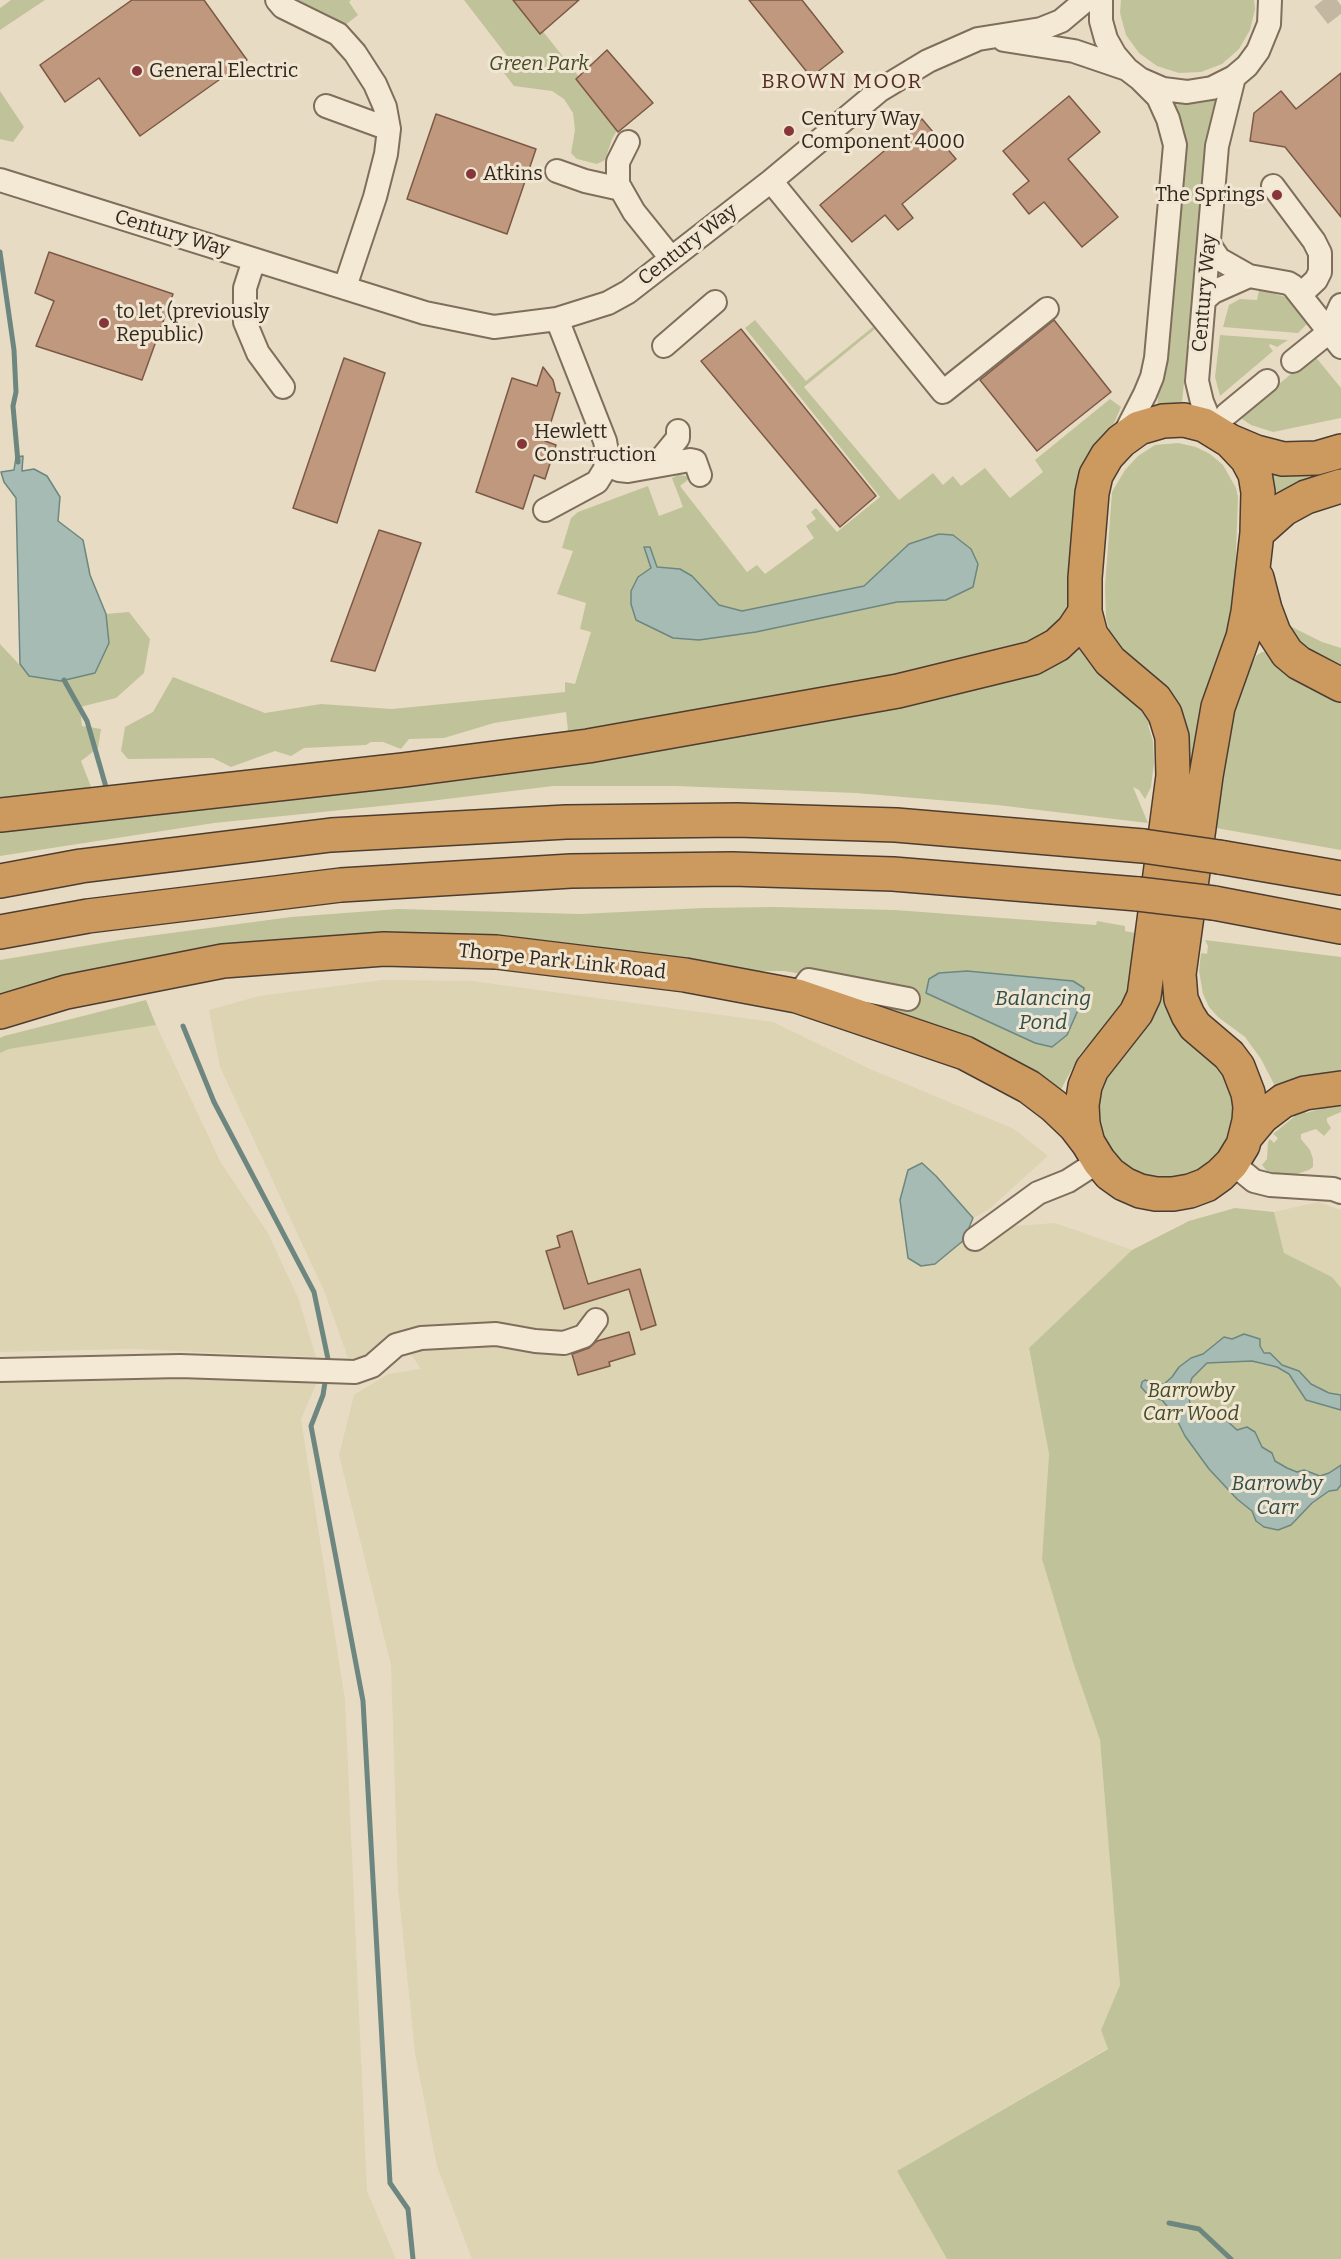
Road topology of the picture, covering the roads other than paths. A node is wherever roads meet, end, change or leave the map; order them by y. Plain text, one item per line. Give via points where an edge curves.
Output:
1 (277, 0) edge
2 (1086, 0) edge
3 (1101, 0) edge
4 (1270, 0) edge
5 (990, 36) junction
6 (1133, 74) junction
7 (1234, 77) junction
8 (326, 106) dead end
9 (389, 129) junction
10 (628, 142) dead end
11 (557, 171) dead end
12 (0, 180) edge
13 (771, 181) junction
14 (1273, 186) dead end
15 (621, 189) junction
16 (1209, 244) junction
17 (671, 258) junction
18 (254, 260) junction
19 (1249, 276) junction
20 (345, 287) junction
21 (1300, 295) junction
22 (1204, 300) junction
23 (715, 302) dead end
24 (1341, 305) edge
25 (1047, 309) dead end
26 (557, 319) junction
27 (1337, 334) edge
28 (664, 346) dead end
29 (1293, 361) dead end
30 (1267, 381) dead end
31 (283, 387) dead end
32 (1226, 429) junction
33 (678, 431) dead end
34 (1121, 441) junction
35 (1341, 451) edge
36 (606, 464) junction
37 (656, 465) junction
38 (700, 476) dead end
39 (1341, 486) edge
40 (545, 510) dead end
41 (1257, 533) junction
42 (1254, 565) junction
43 (1085, 612) junction
44 (1341, 685) edge
45 (0, 815) edge
46 (1341, 878) edge
47 (0, 881) edge
48 (1341, 927) edge
49 (0, 932) edge
50 (796, 996) junction
51 (908, 999) dead end
52 (0, 1012) edge
53 (1341, 1088) edge
54 (1239, 1149) junction
55 (1093, 1152) junction
56 (1341, 1192) edge
57 (975, 1239) dead end
58 (596, 1320) dead end
59 (0, 1371) edge

1 - 9 street via 283,7 338,34 355,53 375,84
2 - 5 street, Century Way via 1061,21 1041,29
3 - 6 street via 1106,39
4 - 7 street via 1269,24 1258,51
5 - 6 street via 1074,51
5 - 13 street, Century Way via 927,61 880,90
6 - 7 street via 1163,89 1187,92 1212,88
6 - 34 street via 1158,97 1175,145 1156,358 1145,394
7 - 16 street, Century Way via 1217,146
8 - 9 street
9 - 20 street via 375,197
10 - 15 street via 618,162
11 - 15 street
12 - 18 street, Century Way
13 - 17 street, Century Way
13 - 25 street via 943,392
14 - 21 street via 1320,253 1320,272
15 - 17 street
16 - 19 street via 1219,259
16 - 22 street, Century Way
17 - 26 street, Century Way via 608,303
18 - 20 street, Century Way
18 - 31 street via 245,288 244,322 258,352
19 - 21 street via 1288,283
19 - 22 street
20 - 26 street, Century Way via 425,313 494,327
21 - 27 street
22 - 32 street, Century Way via 1197,381 1209,419
23 - 28 street
24 - 27 street
26 - 36 street via 605,441
27 - 29 street
30 - 32 street
32 - 34 highway via 1163,420 1139,428
32 - 35 highway via 1256,452 1283,459 1317,458
32 - 41 highway via 1255,474
33 - 37 street via 678,438
34 - 43 highway via 1096,474 1092,493
36 - 37 street via 628,471
36 - 40 street via 597,482
37 - 38 street via 695,461
39 - 41 highway via 1305,497
41 - 42 highway
42 - 44 highway via 1265,609 1287,653
42 - 54 highway via 1243,637 1218,707 1179,974 1181,999 1188,1016 1229,1055 1244,1079 1250,1107
43 - 45 highway via 1057,645 1033,658 887,693 588,746
43 - 55 highway via 1099,648 1155,699 1165,714 1172,737 1173,776 1144,996 1136,1013 1092,1069 1085,1086 1083,1124
46 - 47 highway, bridge via 1143,846 896,825 737,820 566,822 331,835 81,866
48 - 49 highway, bridge via 1214,903 1138,894 892,874 732,869 571,870 341,885 88,916
50 - 51 street via 809,980
50 - 52 highway, Thorpe Park Link Road via 685,975 496,952 384,949 223,962 66,992
50 - 55 highway, Thorpe Park Link Road via 965,1053 1054,1106 1075,1126
53 - 54 highway, Thorpe Park Link Road via 1283,1101 1262,1117
54 - 55 highway, Thorpe Park Link Road via 1220,1175 1206,1185 1165,1194 1140,1191 1124,1184 1110,1174
54 - 56 street via 1254,1181
55 - 57 street via 1076,1177 1038,1193
58 - 59 street via 584,1336 564,1343 496,1334 421,1338 396,1345 372,1366 355,1372 180,1366

